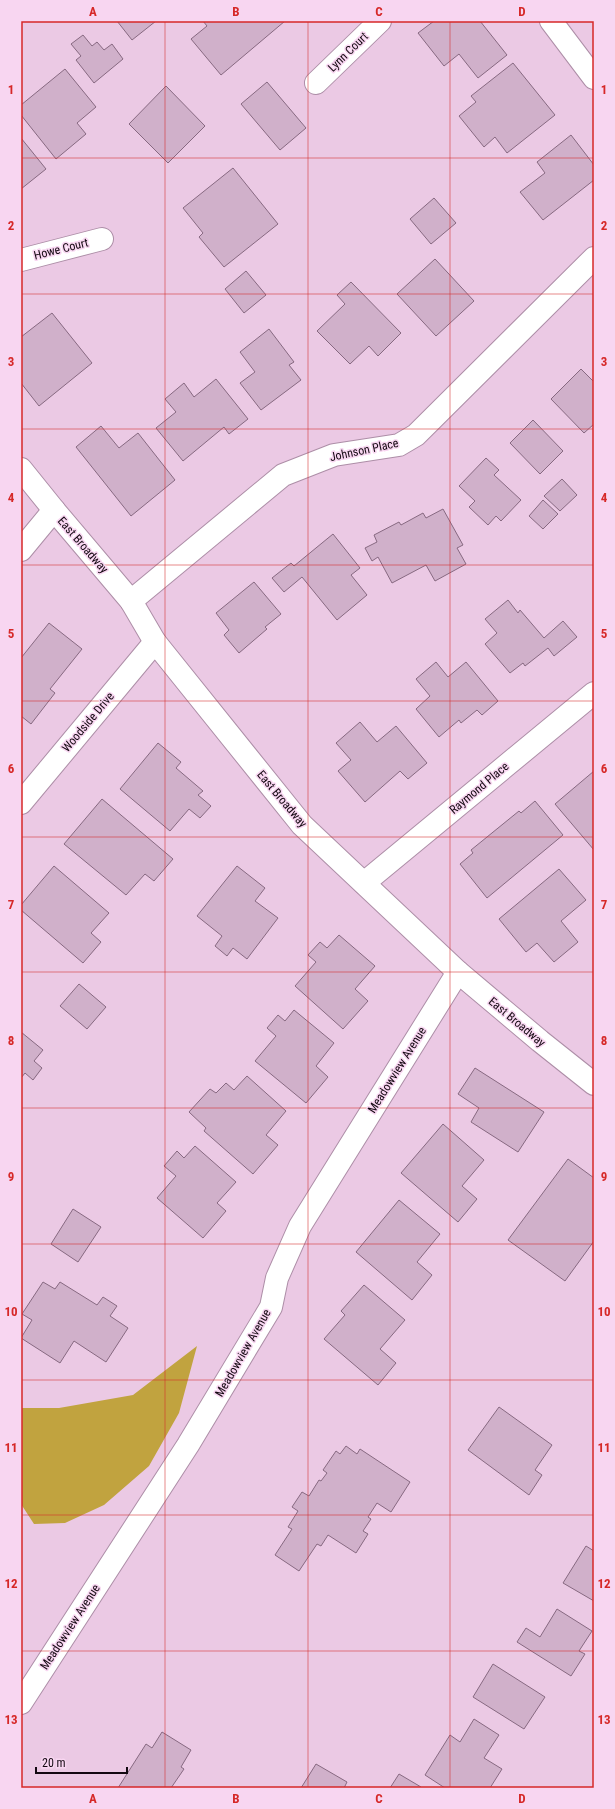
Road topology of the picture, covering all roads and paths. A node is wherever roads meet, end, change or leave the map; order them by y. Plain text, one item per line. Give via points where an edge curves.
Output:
1 (380, 21) edge
2 (551, 21) edge
3 (594, 78) edge
4 (316, 83) dead end
5 (102, 239) dead end
6 (594, 258) edge
7 (21, 260) edge
8 (21, 469) edge
9 (54, 510) junction
10 (21, 550) edge
11 (131, 601) junction
12 (155, 642) junction
13 (594, 693) edge
14 (21, 803) edge
15 (364, 883) junction
16 (458, 972) junction
17 (594, 1084) edge
18 (21, 1703) edge

1 - 4 street, Lynn Court
2 - 3 street
5 - 7 street, Howe Court
6 - 11 street, Johnson Place via 416,435 399,445 334,454 283,475
8 - 9 street, East Broadway
9 - 10 street
9 - 11 street, East Broadway
11 - 12 street, East Broadway
12 - 14 street, Woodside Drive
12 - 15 street, East Broadway via 302,825
13 - 15 street, Raymond Place
15 - 16 street, East Broadway
16 - 17 street, East Broadway
16 - 18 street, Meadowview Avenue via 300,1226 277,1278 270,1307 188,1445

